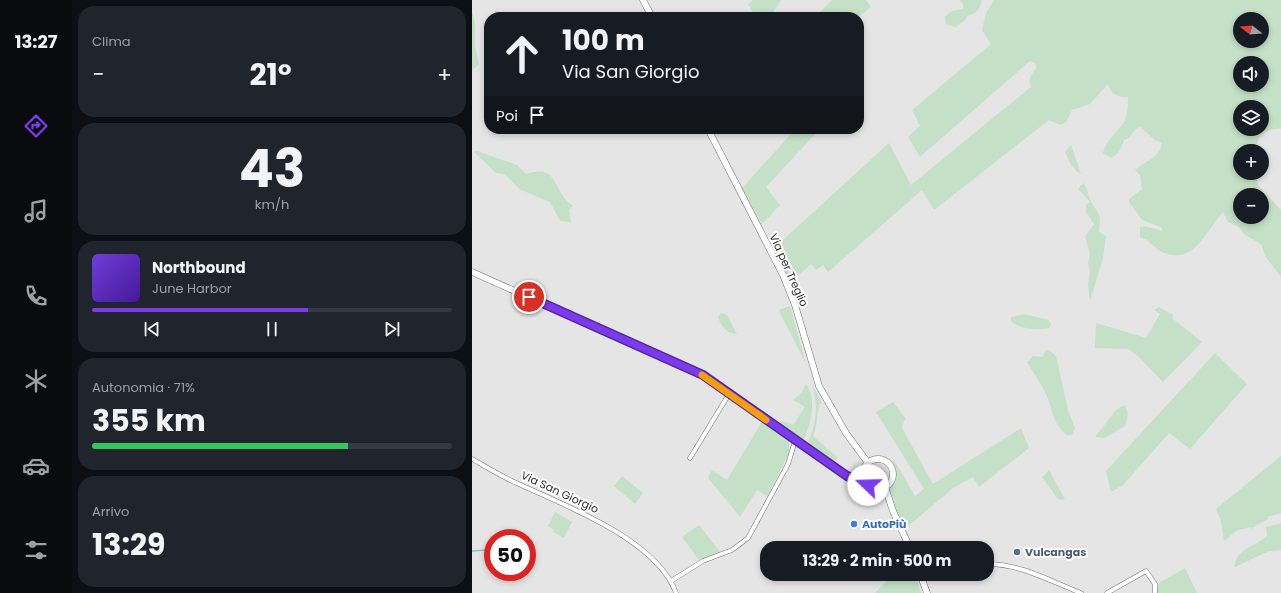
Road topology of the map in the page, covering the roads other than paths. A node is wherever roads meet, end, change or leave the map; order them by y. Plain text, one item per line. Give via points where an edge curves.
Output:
1 (643, 0) edge
2 (649, 12) edge
3 (711, 134) edge
4 (472, 272) edge
5 (729, 394) junction
6 (795, 441) junction
7 (690, 458) dead end
8 (472, 459) edge
9 (868, 463) junction
10 (864, 480) junction
11 (884, 487) junction
12 (907, 541) edge
13 (994, 565) edge
14 (671, 581) junction
15 (922, 581) edge
16 (676, 593) edge
17 (926, 593) edge
18 (1081, 593) edge
19 (1107, 593) edge
20 (1155, 593) edge

1 - 2 main road
3 - 9 main road, Via per Treglio via 783,275 797,310 819,386 846,433
4 - 5 main road via 703,375
5 - 6 main road
5 - 7 street
6 - 10 main road via 852,479
6 - 14 street via 788,464 748,538 732,550 703,561
8 - 14 street, Via San Giorgio via 519,485 582,512 631,542 662,569
9 - 10 main road via 863,472
9 - 11 main road via 881,460 891,468 891,481
10 - 11 main road via 874,488
11 - 12 main road
13 - 18 street via 1028,570
14 - 16 street, Via San Giorgio
15 - 17 main road
19 - 20 street via 1146,571 1155,584

